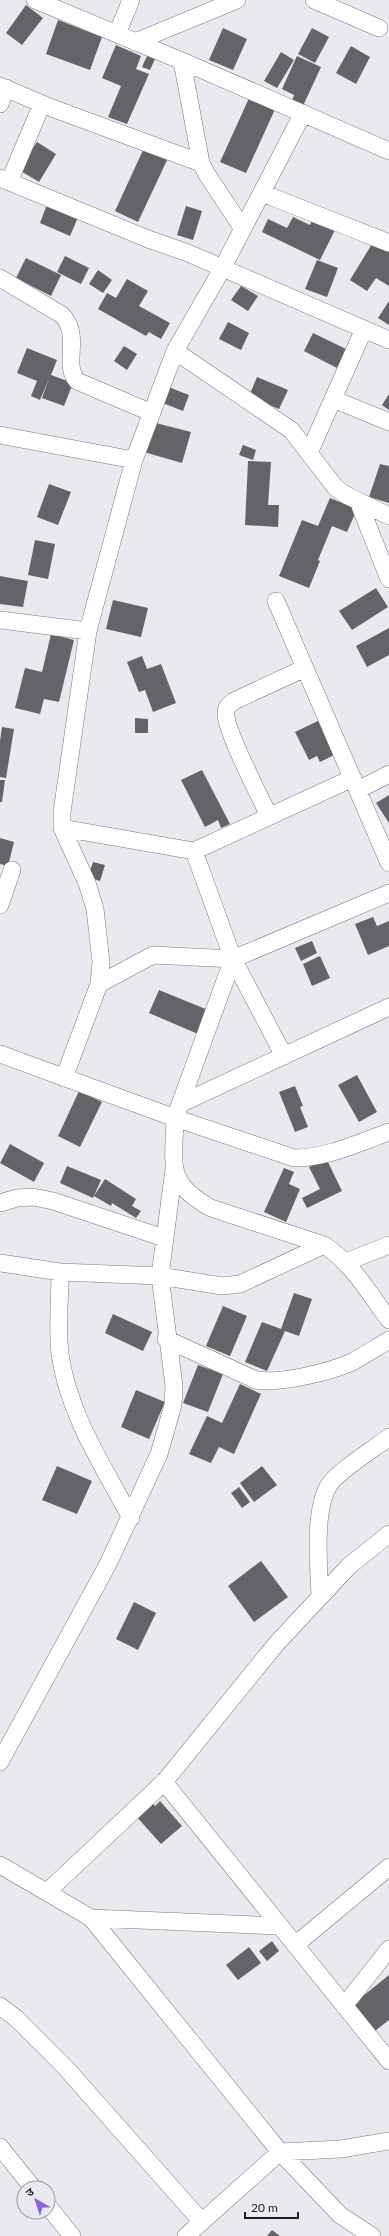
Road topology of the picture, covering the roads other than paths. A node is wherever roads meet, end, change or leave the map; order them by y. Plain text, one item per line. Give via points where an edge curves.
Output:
1 (35, 0) edge
2 (131, 0) edge
3 (237, 0) edge
4 (314, 0) edge
5 (379, 28) dead end
6 (117, 34) junction
7 (135, 42) junction
8 (182, 61) junction
9 (3, 87) edge
10 (0, 104) edge
11 (42, 104) junction
12 (303, 113) junction
13 (389, 151) edge
14 (201, 163) junction
15 (4, 180) edge
16 (262, 192) junction
17 (243, 229) junction
18 (389, 243) edge
19 (222, 269) junction
20 (0, 278) edge
21 (364, 329) junction
22 (389, 340) edge
23 (175, 351) junction
24 (333, 399) junction
25 (152, 413) junction
26 (389, 422) edge
27 (0, 436) edge
28 (309, 453) junction
29 (134, 460) junction
30 (358, 501) junction
31 (389, 516) edge
32 (389, 579) edge
33 (276, 600) dead end
34 (0, 620) edge
35 (88, 631) junction
36 (305, 668) junction
37 (389, 774) edge
38 (355, 784) junction
39 (269, 816) junction
40 (62, 828) junction
41 (194, 851) junction
42 (389, 863) edge
43 (12, 870) dead end
44 (389, 893) edge
45 (0, 905) edge
46 (233, 959) junction
47 (99, 984) junction
48 (389, 1007) edge
49 (0, 1054) edge
50 (284, 1056) junction
51 (64, 1078) junction
52 (179, 1111) junction
53 (389, 1132) edge
54 (174, 1169) junction
55 (0, 1203) edge
56 (164, 1238) junction
57 (324, 1245) junction
58 (389, 1245) edge
59 (346, 1262) junction
60 (0, 1263) edge
61 (60, 1272) junction
62 (160, 1276) junction
63 (389, 1320) edge
64 (166, 1339) junction
65 (389, 1340) edge
66 (389, 1437) edge
67 (131, 1518) junction
68 (387, 1538) edge
69 (320, 1598) junction
70 (0, 1762) edge
71 (164, 1782) junction
72 (0, 1865) edge
73 (389, 1867) edge
74 (47, 1892) junction
75 (91, 1918) junction
76 (278, 1926) junction
77 (295, 1945) junction
78 (389, 1949) edge
79 (0, 2006) edge
80 (344, 2006) junction
81 (389, 2061) edge
82 (389, 2141) edge
83 (0, 2147) edge
84 (280, 2152) junction
85 (27, 2180) edge
86 (56, 2216) edge
87 (202, 2222) junction
88 (72, 2236) edge
89 (186, 2236) edge
90 (372, 2236) edge

1 - 6 street
2 - 6 street
3 - 7 street
4 - 5 street
6 - 7 street
7 - 8 street
8 - 12 street
8 - 14 street
9 - 10 street
9 - 11 street
11 - 14 street
11 - 15 street
12 - 13 street
12 - 16 street
14 - 17 street
15 - 19 street
16 - 17 street
16 - 18 street
17 - 19 street
19 - 21 street
19 - 23 street
20 - 25 street via 67,320 70,326 71,375
21 - 22 street
21 - 24 street
23 - 25 street
23 - 28 street via 291,430
24 - 26 street
24 - 28 street
25 - 29 street
27 - 29 street
28 - 30 street via 336,488
29 - 35 street
30 - 31 street
30 - 32 street
33 - 36 street
34 - 35 street
35 - 40 street via 62,812
36 - 38 street
36 - 39 street via 234,701 227,706 225,714 230,731
37 - 38 street
38 - 39 street
38 - 42 street
39 - 41 street
40 - 41 street
40 - 47 street via 87,883 95,908 101,962
41 - 46 street
43 - 45 street
44 - 46 street
46 - 47 street via 153,955
46 - 50 street
46 - 52 street
47 - 51 street
48 - 50 street
49 - 51 street
50 - 52 street
51 - 52 street
52 - 53 street via 294,1158 325,1155
52 - 54 street
54 - 56 street
54 - 57 street via 184,1188 211,1208
55 - 56 street via 33,1197 53,1201
56 - 62 street
57 - 59 street
57 - 62 street via 233,1286
58 - 59 street
59 - 63 street
60 - 61 street
61 - 62 street
61 - 67 street via 60,1352 69,1394 87,1436
62 - 64 street
64 - 65 street via 256,1380 276,1382 342,1366
64 - 67 street via 174,1386 173,1405 160,1454
66 - 69 street via 329,1485 324,1497 318,1535
67 - 70 street
68 - 69 street via 349,1566
69 - 71 street via 277,1643
71 - 74 street
71 - 76 street
72 - 74 street
73 - 77 street
74 - 75 street
75 - 76 street
75 - 84 street
76 - 77 street
77 - 80 street
78 - 80 street
79 - 87 street via 65,2067
80 - 81 street
82 - 84 street via 341,2149
83 - 85 street
84 - 87 street
84 - 90 street via 340,2215
86 - 88 street
87 - 89 street

